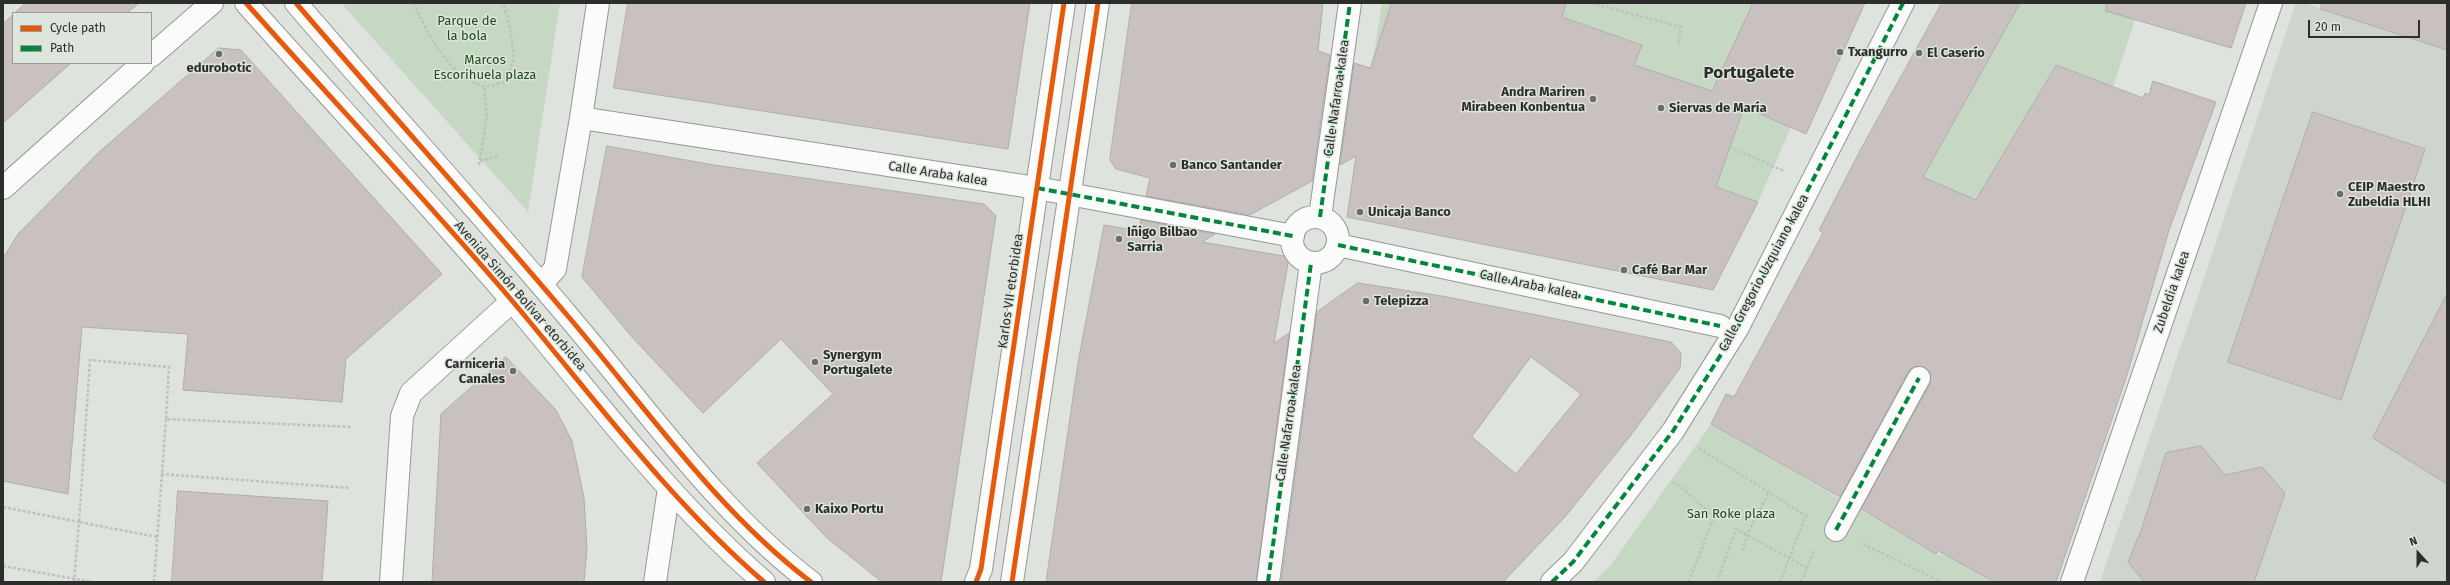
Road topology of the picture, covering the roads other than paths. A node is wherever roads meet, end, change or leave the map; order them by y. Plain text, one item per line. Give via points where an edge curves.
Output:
1 (212, 3) edge
2 (246, 3) edge
3 (296, 3) edge
4 (598, 3) edge
5 (1064, 3) edge
6 (1098, 3) edge
7 (1350, 3) edge
8 (1903, 3) edge
9 (2271, 3) edge
10 (152, 55) edge
11 (142, 64) edge
12 (581, 118) junction
13 (3, 188) edge
14 (1037, 188) junction
15 (1070, 194) junction
16 (1320, 217) junction
17 (1293, 236) junction
18 (1338, 245) junction
19 (1311, 263) junction
20 (541, 284) junction
21 (512, 301) junction
22 (1720, 326) dead end
23 (1919, 378) dead end
24 (692, 466) junction
25 (669, 488) junction
26 (1836, 530) dead end
27 (391, 582) edge
28 (655, 582) edge
29 (764, 582) edge
30 (811, 582) edge
31 (976, 582) edge
32 (1012, 582) edge
33 (1268, 582) edge
34 (1552, 582) edge
35 (2072, 582) edge

1 - 10 street
2 - 21 street, Avenida Simón Bolívar etorbidea
3 - 20 street, Avenida Simón Bolívar etorbidea
4 - 12 street
5 - 14 street, Karlos VII etorbidea
6 - 15 street
7 - 16 street, Calle Nafarroa kalea
8 - 34 street, Calle Gregorio Uzquiano kalea via 1738,329 1673,431 1573,562
9 - 35 street, Zubeldia kalea
11 - 13 street
12 - 14 street, Calle Araba kalea
12 - 20 street via 555,269
14 - 15 street, Calle Araba kalea
14 - 31 street, Karlos VII etorbidea
15 - 17 street, Calle Araba kalea
15 - 32 street
16 - 17 street via 1305,219 1299,223
16 - 18 street via 1333,225 1337,231
17 - 19 street via 1295,252 1300,258
18 - 19 street via 1330,259 1322,263
18 - 22 street, Calle Araba kalea
19 - 33 street, Calle Nafarroa kalea
20 - 24 street, Avenida Simón Bolívar etorbidea
21 - 25 street, Avenida Simón Bolívar etorbidea
21 - 27 street via 410,394 402,416
23 - 26 street
24 - 25 street
24 - 30 street, Avenida Simón Bolívar etorbidea via 764,542
25 - 28 street
25 - 29 street, Avenida Simón Bolívar etorbidea via 724,548

